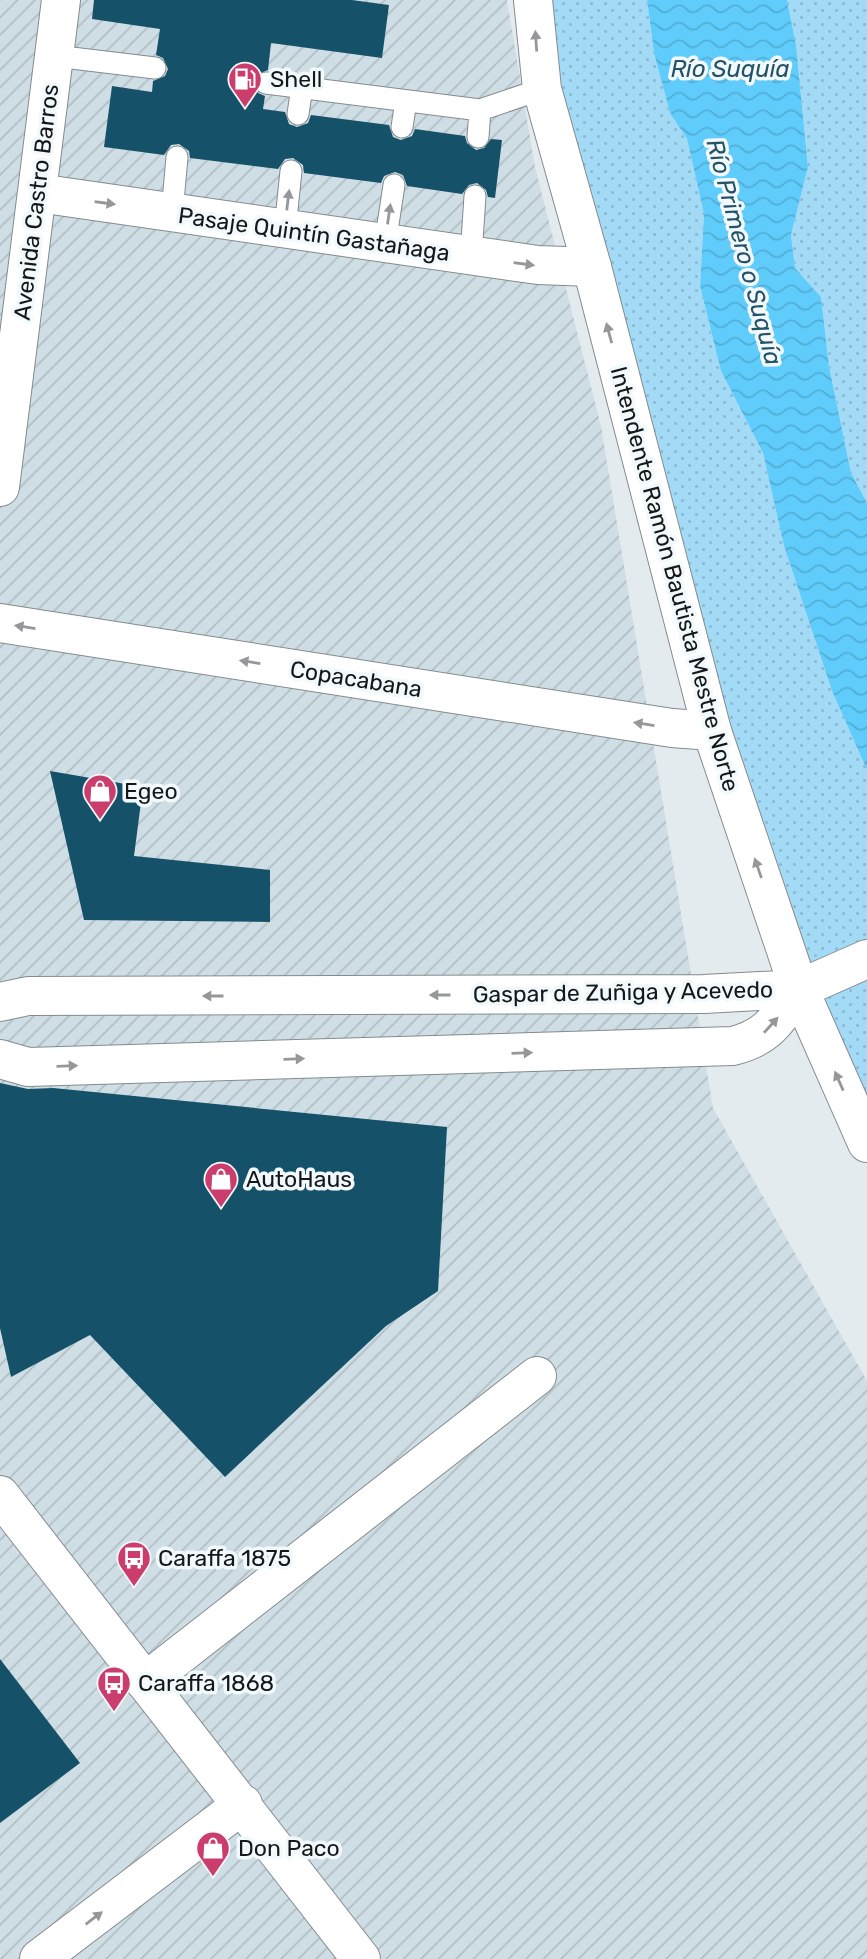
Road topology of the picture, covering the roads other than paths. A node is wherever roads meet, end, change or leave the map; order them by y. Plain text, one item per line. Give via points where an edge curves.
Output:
1 (61, 0) edge
2 (533, 0) edge
3 (54, 56) junction
4 (155, 68) dead end
5 (266, 83) dead end
6 (302, 87) junction
7 (541, 89) junction
8 (406, 101) junction
9 (480, 110) junction
10 (298, 114) dead end
11 (402, 127) dead end
12 (478, 137) dead end
13 (177, 157) dead end
14 (291, 171) dead end
15 (394, 185) dead end
16 (38, 193) junction
17 (475, 195) dead end
18 (172, 213) junction
19 (285, 229) junction
20 (385, 244) junction
21 (471, 256) junction
22 (592, 267) junction
23 (0, 487) edge
24 (0, 623) edge
25 (712, 731) junction
26 (854, 965) edge
27 (799, 989) junction
28 (0, 1002) edge
29 (0, 1059) edge
30 (867, 1143) edge
31 (537, 1376) dead end
32 (1, 1494) edge
33 (145, 1682) junction
34 (243, 1804) junction
35 (39, 1959) edge
36 (361, 1959) edge

1 - 3 street, Avenida Castro Barros
7 -> 2 street, Intendente Ramón Bautista Mestre Norte
3 - 4 lane
3 - 16 street, Avenida Castro Barros
5 - 6 lane
6 - 8 lane
6 - 10 lane
7 - 9 lane
7 - 22 street, Intendente Ramón Bautista Mestre Norte
8 - 9 lane
8 - 11 lane
9 - 12 lane
13 - 18 lane
19 -> 14 lane
20 -> 15 lane
16 -> 18 street, Pasaje Quintín Gastañaga
16 - 23 street, Avenida Castro Barros
17 - 21 lane
18 - 19 street, Pasaje Quintín Gastañaga
19 - 20 street, Pasaje Quintín Gastañaga
20 - 21 street, Pasaje Quintín Gastañaga
21 -> 22 street, Pasaje Quintín Gastañaga
25 -> 22 street, Intendente Ramón Bautista Mestre Norte
25 -> 24 street, Copacabana
27 -> 25 street, Intendente Ramón Bautista Mestre Norte
26 - 27 street
27 -> 28 street, Gaspar de Zuñiga y Acevedo via 691,994 28,996
29 -> 27 street, Gaspar de Zuñiga y Acevedo via 28,1067 733,1046 757,1040
30 -> 27 street, Intendente Ramón Bautista Mestre Norte
31 - 33 street
32 - 33 street
33 - 34 street
35 -> 34 street
34 - 36 street

